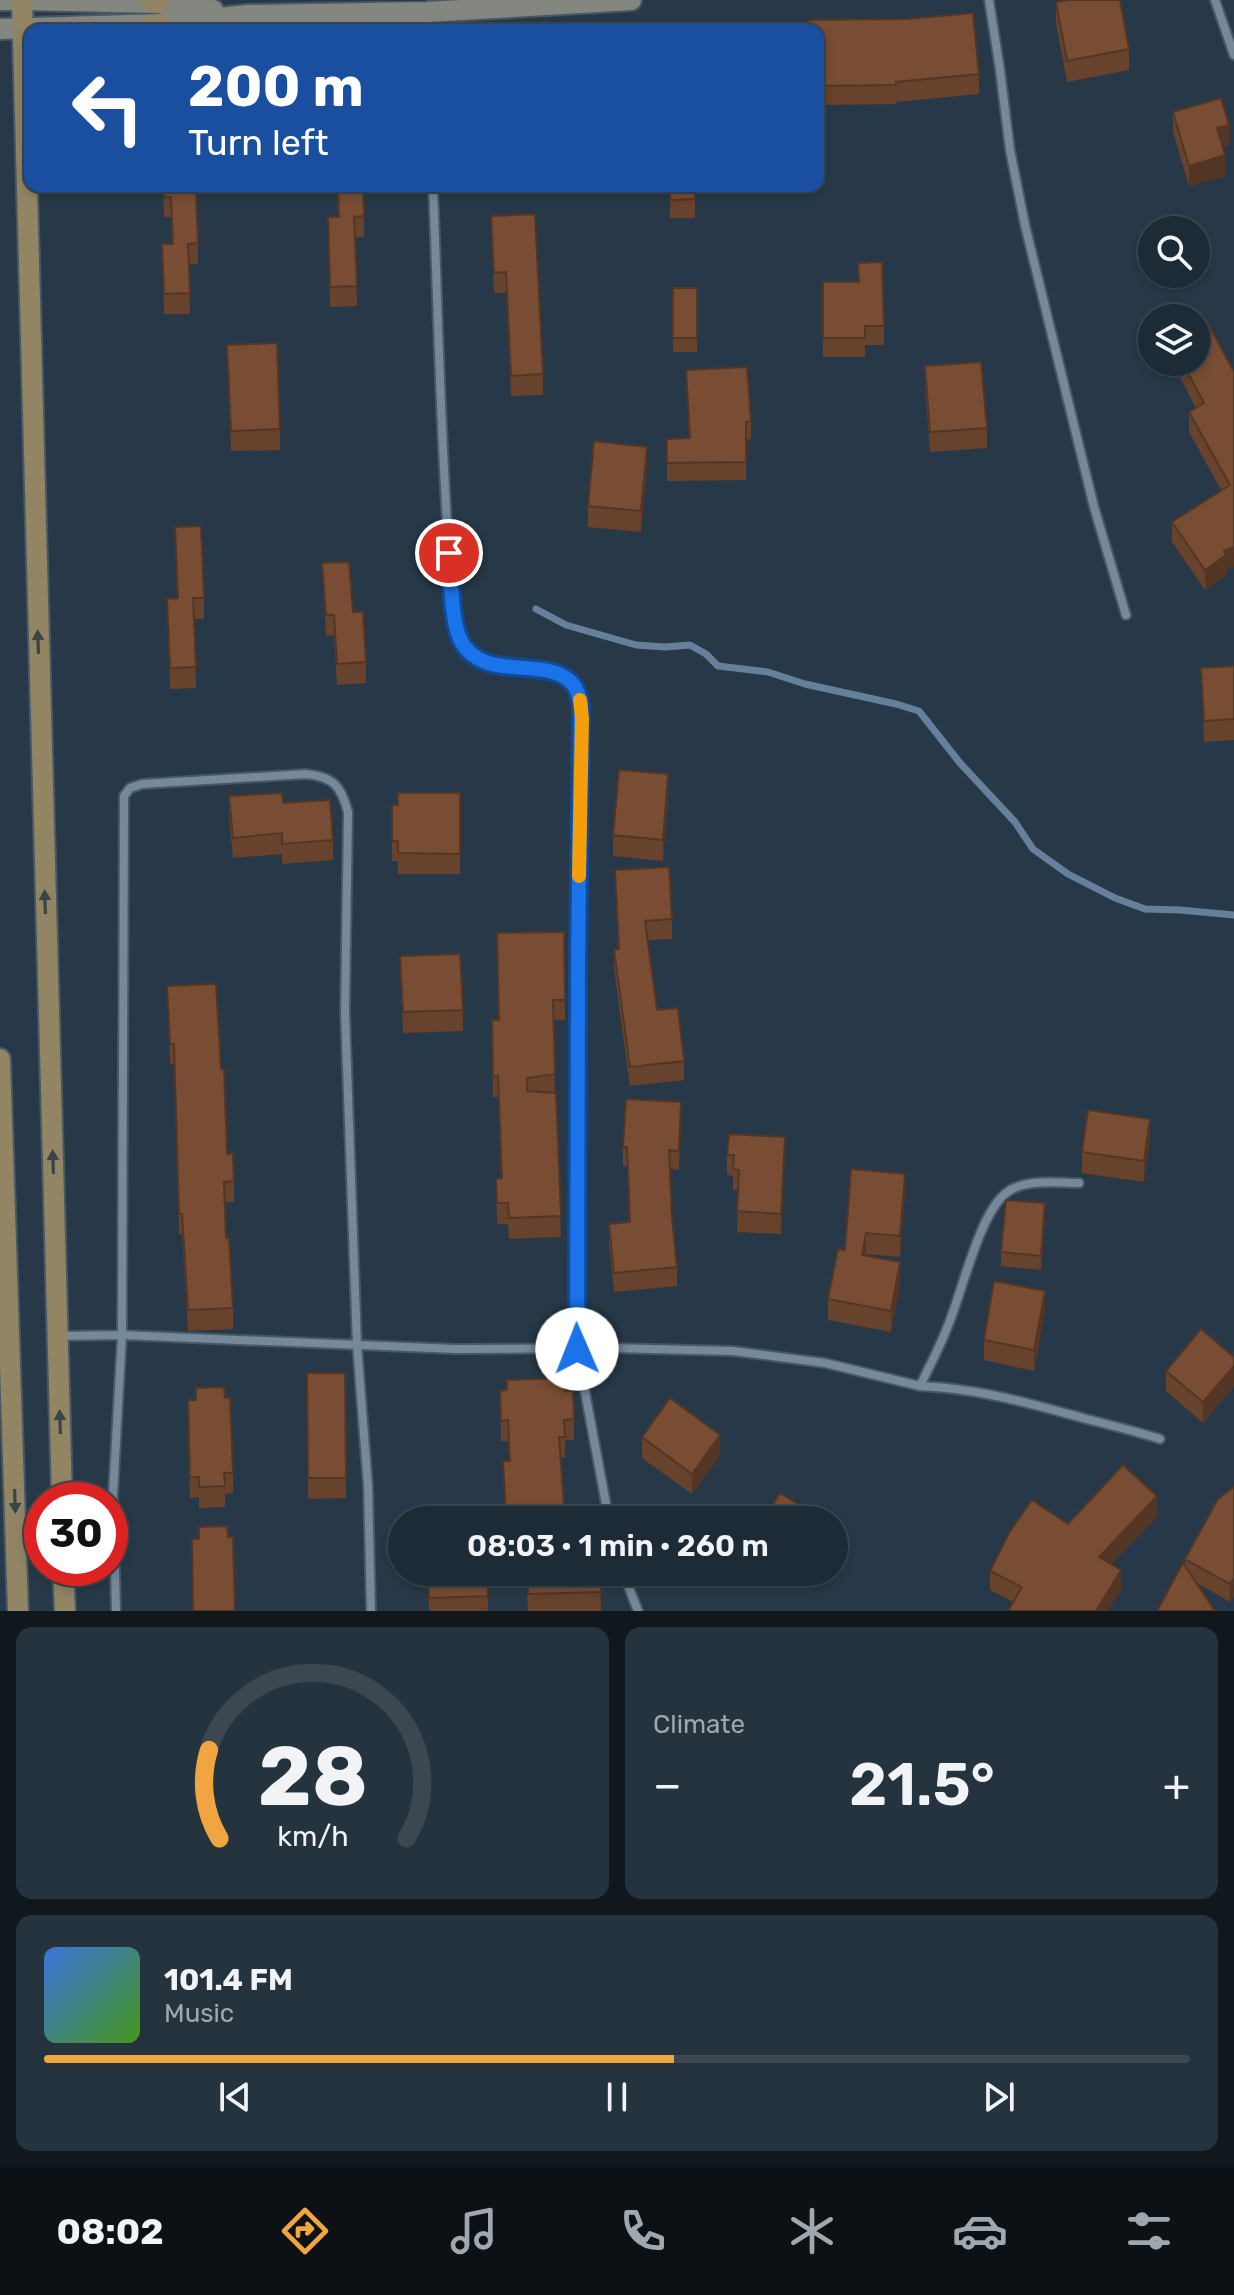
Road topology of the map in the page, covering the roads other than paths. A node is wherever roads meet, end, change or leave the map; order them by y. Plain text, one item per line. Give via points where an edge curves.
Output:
1 (0, 0) edge
2 (14, 0) edge
3 (22, 0) edge
4 (30, 0) edge
5 (631, 0) edge
6 (989, 0) edge
7 (1215, 0) edge
8 (542, 3) edge
9 (152, 14) edge
10 (427, 21) edge
11 (60, 24) edge
12 (23, 28) junction
13 (0, 29) edge
14 (1234, 55) edge
15 (24, 60) edge
16 (28, 192) edge
17 (433, 192) edge
18 (1126, 615) dead end
19 (0, 1059) edge
20 (1079, 1183) dead end
21 (122, 1335) junction
22 (57, 1336) junction
23 (357, 1345) junction
24 (577, 1349) junction
25 (920, 1386) junction
26 (6, 1397) edge
27 (1160, 1439) dead end
28 (61, 1482) edge
29 (606, 1506) edge
30 (64, 1586) edge
31 (628, 1586) edge
32 (18, 1611) edge
33 (65, 1611) edge
34 (116, 1611) edge
35 (371, 1611) edge
36 (638, 1611) edge

1 - 2 street
3 - 12 main road
4 - 9 street
5 - 8 street
6 - 18 street via 1025,225
7 - 14 street
8 - 10 street
9 - 10 street
9 - 11 street
12 - 13 street
12 - 15 main road
22 -> 16 main road
17 - 24 street via 445,498 460,638 471,655 493,665 562,675 575,687 581,704
19 - 26 main road
20 - 25 street via 1024,1185 1004,1194 980,1236 948,1327
21 - 22 street
21 - 23 street
21 - 23 street via 124,796 142,784 306,774 322,775 336,784 348,812 345,1012
21 - 34 street via 113,1494
28 -> 22 main road
23 - 24 street
23 - 35 street
24 - 25 street via 759,1353
24 - 29 street
25 - 27 street via 986,1393
26 -> 32 main road
30 - 33 main road
31 - 36 street

